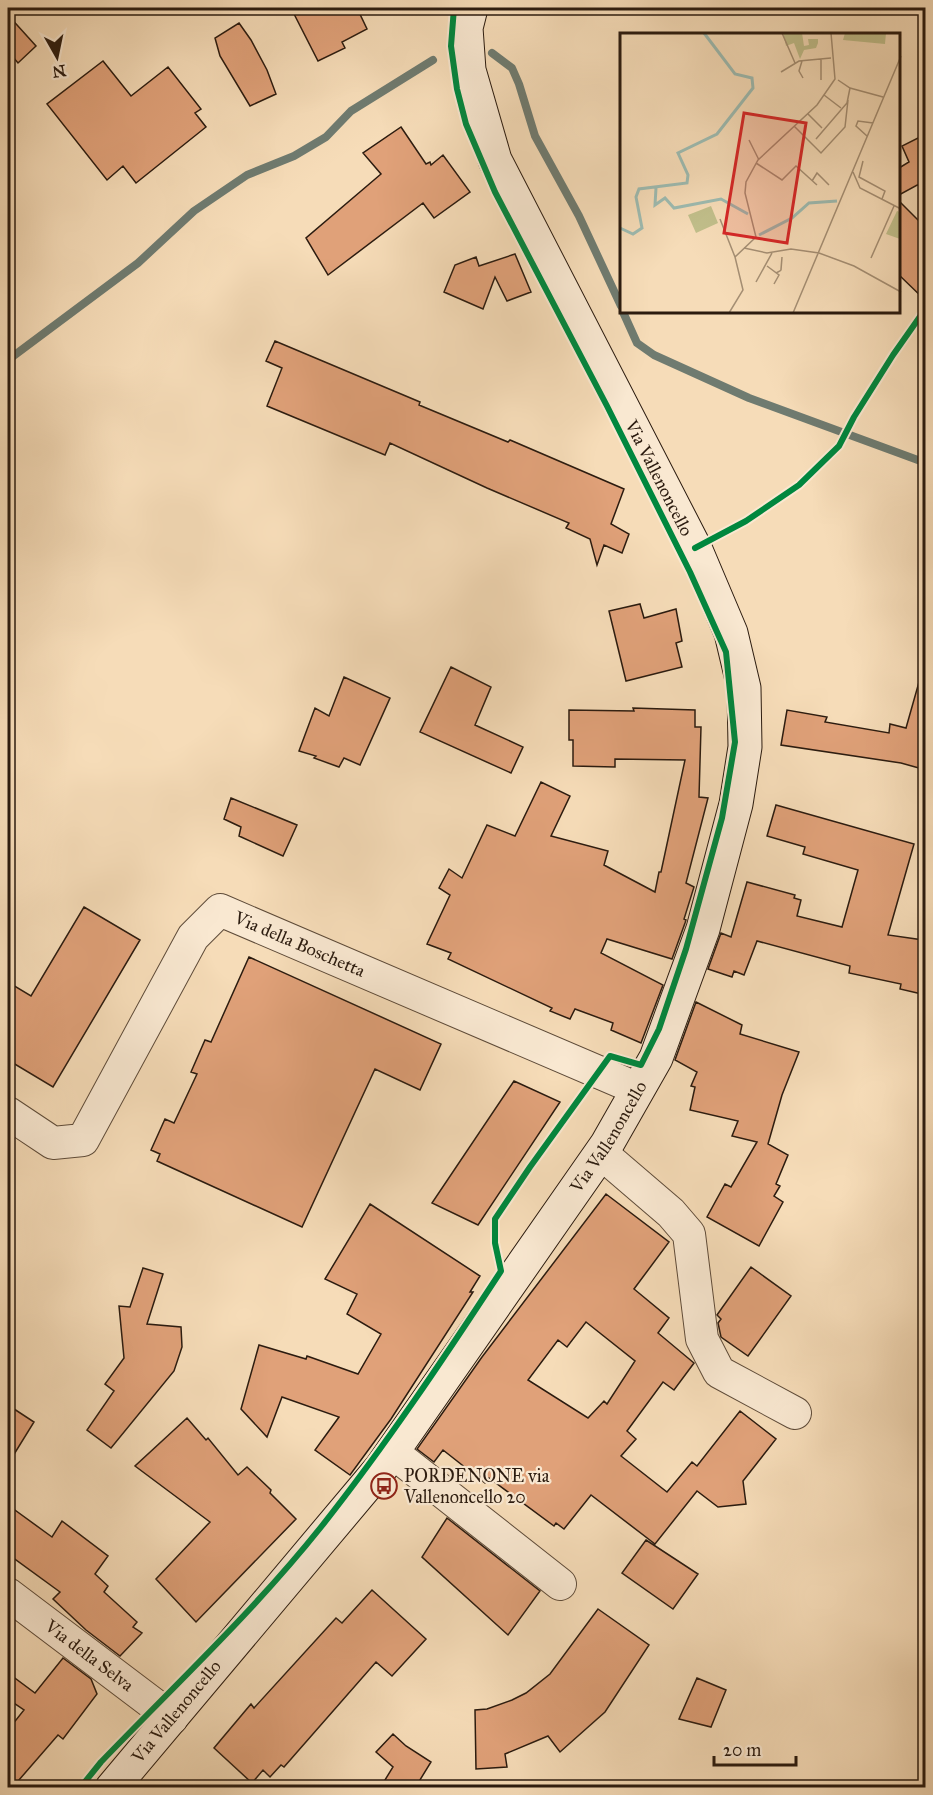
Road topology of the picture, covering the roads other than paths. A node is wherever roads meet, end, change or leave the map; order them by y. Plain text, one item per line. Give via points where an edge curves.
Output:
1 (471, 8) edge
2 (638, 1089) junction
3 (8, 1113) edge
4 (601, 1153) junction
5 (795, 1413) dead end
6 (392, 1452) junction
7 (560, 1584) dead end
8 (8, 1594) edge
9 (172, 1718) junction
10 (112, 1788) edge

1 - 2 street, Via Vallenoncello via 466,28 469,70 495,160 695,548 731,633 744,688 745,747 736,804 702,929 656,1058
2 - 3 street, Via della Boschetta via 220,910 193,937 82,1140 54,1143
2 - 4 street, Via Vallenoncello
4 - 5 street via 671,1213 689,1234 702,1339 720,1372
4 - 6 street, Via Vallenoncello
6 - 7 street
6 - 9 street, Via Vallenoncello
8 - 9 street, Via della Selva
9 - 10 street, Via Vallenoncello

